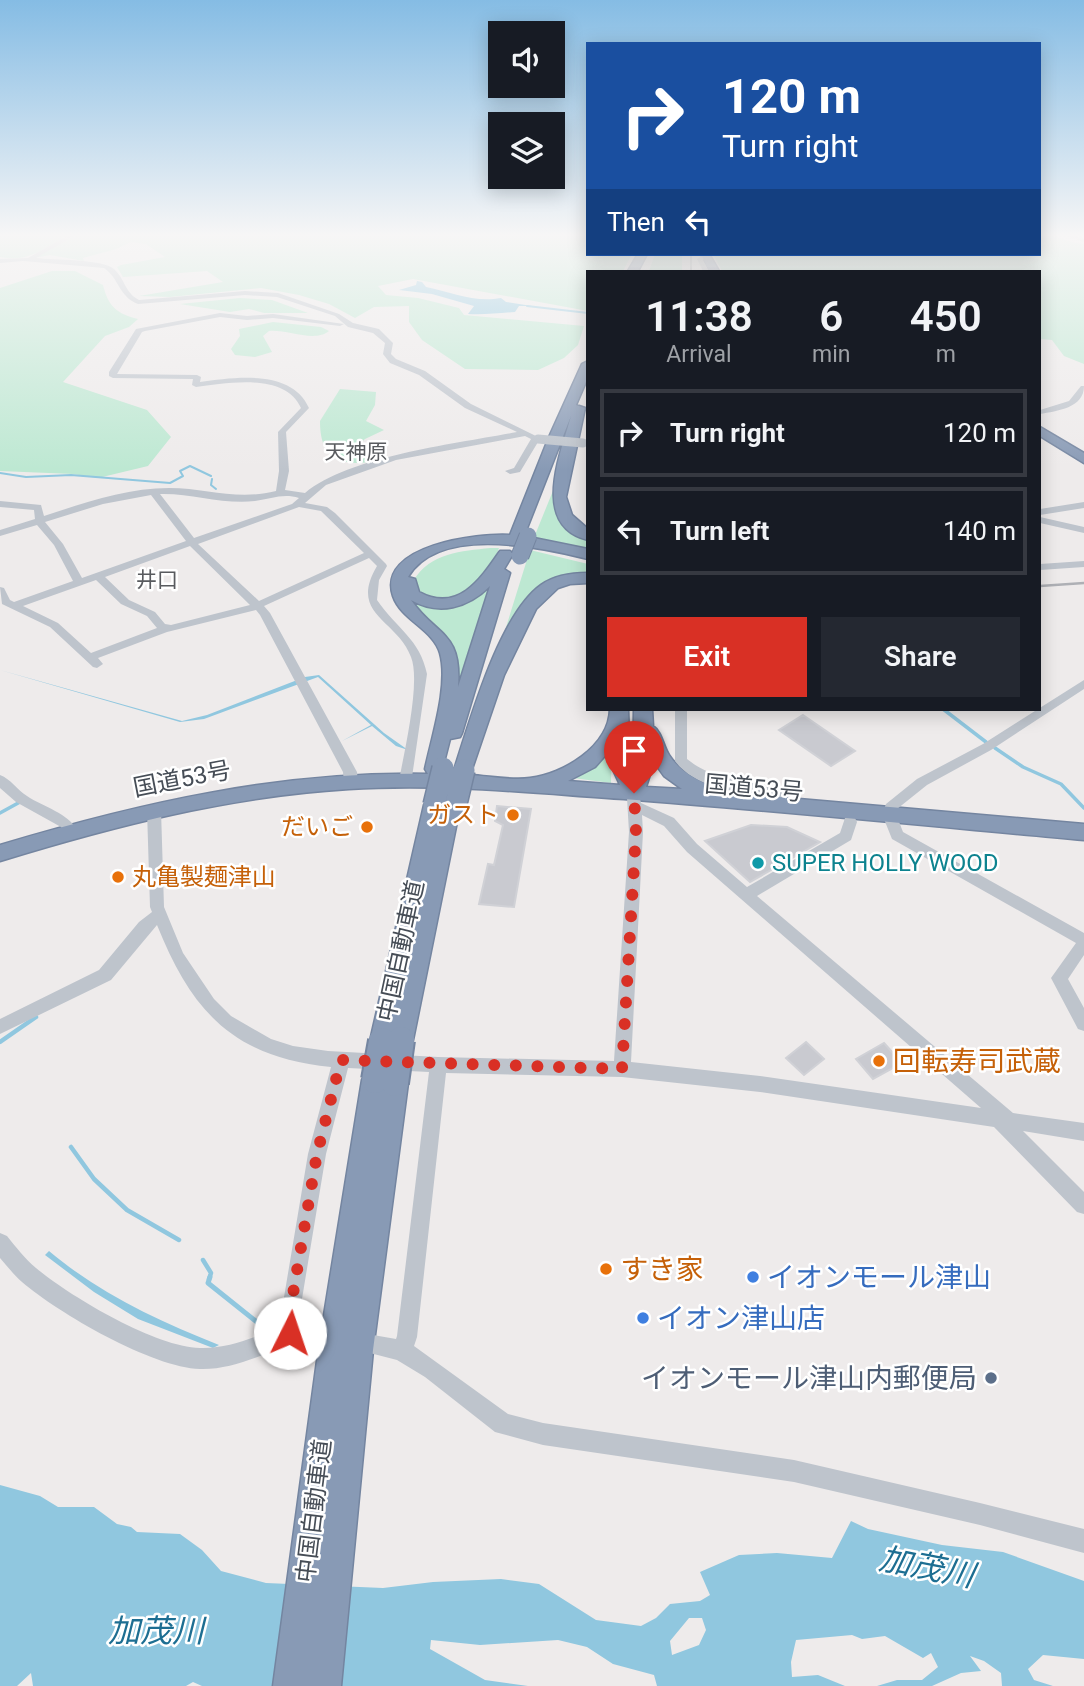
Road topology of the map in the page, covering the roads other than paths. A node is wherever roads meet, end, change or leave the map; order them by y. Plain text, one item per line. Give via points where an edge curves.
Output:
1 (322, 313) edge
2 (348, 324) junction
3 (586, 369) edge
4 (1084, 388) edge
5 (586, 390) edge
6 (579, 406) junction
7 (1041, 412) edge
8 (1041, 431) edge
9 (523, 434) junction
10 (536, 439) junction
11 (586, 443) edge
12 (1084, 459) edge
13 (510, 471) dead end
14 (280, 490) junction
15 (153, 491) junction
16 (301, 500) junction
17 (0, 504) edge
18 (1084, 505) edge
19 (1041, 512) edge
20 (1041, 520) edge
21 (40, 522) junction
22 (1084, 530) edge
23 (0, 533) edge
24 (519, 535) junction
25 (586, 535) edge
26 (193, 544) junction
27 (370, 554) junction
28 (586, 554) edge
29 (511, 555) junction
30 (586, 561) edge
31 (1084, 564) edge
32 (1041, 568) edge
33 (99, 576) junction
34 (586, 578) edge
35 (79, 582) junction
36 (4, 600) edge
37 (258, 605) junction
38 (167, 628) junction
39 (1084, 684) edge
40 (620, 711) edge
41 (620, 711) edge
42 (648, 711) edge
43 (648, 711) edge
44 (681, 711) edge
45 (438, 773) junction
46 (0, 780) edge
47 (351, 782) junction
48 (495, 783) junction
49 (784, 793) dead end
50 (634, 799) junction
51 (764, 803) junction
52 (442, 806) junction
53 (154, 810) junction
54 (890, 820) junction
55 (850, 822) junction
56 (71, 831) junction
57 (1084, 832) edge
58 (1084, 842) edge
59 (0, 853) edge
60 (746, 895) junction
61 (160, 915) junction
62 (1084, 941) edge
63 (1084, 1024) edge
64 (0, 1027) edge
65 (341, 1060) junction
66 (438, 1065) junction
67 (622, 1069) junction
68 (1004, 1121) junction
69 (1084, 1132) edge
70 (1084, 1205) edge
71 (0, 1243) edge
72 (290, 1333) junction
73 (347, 1345) junction
74 (401, 1350) junction
75 (1084, 1541) edge
76 (292, 1686) edge
77 (322, 1686) edge

1 - 2 street
2 - 9 street via 382,334 393,361 415,368 468,406
2 - 14 street via 220,315 143,329 113,372 113,376 197,377 196,385 258,381 296,391 305,408 282,432
3 - 24 highway
4 - 7 street via 1072,403
5 - 6 highway
6 - 24 highway
6 - 25 highway via 559,501 569,522
8 - 12 highway
9 - 10 street
9 - 16 street via 394,458 323,483
10 - 11 street, bridge
10 - 13 street via 517,470
14 - 15 street via 256,499
14 - 16 street
15 - 21 street
15 - 26 street
16 - 26 street
16 - 27 street via 324,509
17 - 21 street via 37,507
18 - 19 street
20 - 22 street
21 - 23 street
21 - 35 street
24 - 29 highway, bridge
26 - 33 street
26 - 37 street
27 - 37 street
27 - 45 street via 382,566 374,580 372,600 412,643 419,657
28 - 45 highway via 481,540 435,550 405,570 399,582 403,600 440,637 449,653
29 - 30 highway via 486,585 464,599 431,604 409,590 412,574 423,563 460,548 517,546
29 - 45 highway
31 - 32 street
33 - 35 street
33 - 38 street via 125,601
34 - 45 highway via 567,579 539,594 511,640 493,684
35 - 36 street
36 - 38 street via 54,625 94,661
37 - 38 street via 198,624
37 - 47 street via 306,687
39 - 54 street via 987,747 922,782 891,807
40 - 50 highway via 622,771
41 - 48 highway via 604,747 579,768 544,781
42 - 50 highway via 643,774
43 - 51 highway via 657,754 678,777 706,792
44 - 49 street via 681,761 694,773 732,786
45 - 47 highway, 国道53号
45 - 48 highway, 国道53号
45 - 50 highway, 国道53号 via 493,792
45 - 52 highway, bridge
45 - 52 highway
46 - 56 street via 22,799 66,823
47 - 53 highway, 国道53号 via 245,793
48 - 50 highway, 国道53号
50 - 51 highway, 国道53号
50 - 55 highway, 国道53号
50 - 60 street via 669,822
50 - 67 street
51 - 54 highway, 国道53号
52 - 73 highway, 中国自動車道, bridge via 392,1040
53 - 56 highway, 国道53号
53 - 61 street via 154,885
54 - 55 highway, 国道53号
54 - 57 highway, 国道53号
54 - 58 highway, 国道53号
54 - 62 street via 897,835
55 - 60 street via 846,836
56 - 59 highway, 国道53号
60 - 68 street
61 - 64 street via 148,920 105,975
61 - 65 street via 193,983 225,1021 265,1045
62 - 63 street via 1059,978
65 - 66 street
65 - 72 street via 317,1154
66 - 67 street
66 - 74 street via 407,1338
67 - 68 street via 760,1084
68 - 69 street
68 - 70 street
71 - 72 street via 31,1277 78,1307 136,1339 192,1359 215,1357
72 - 73 street
73 - 74 street
73 - 76 highway, 中国自動車道
73 - 77 highway, 中国自動車道
74 - 75 street via 503,1424 794,1472

